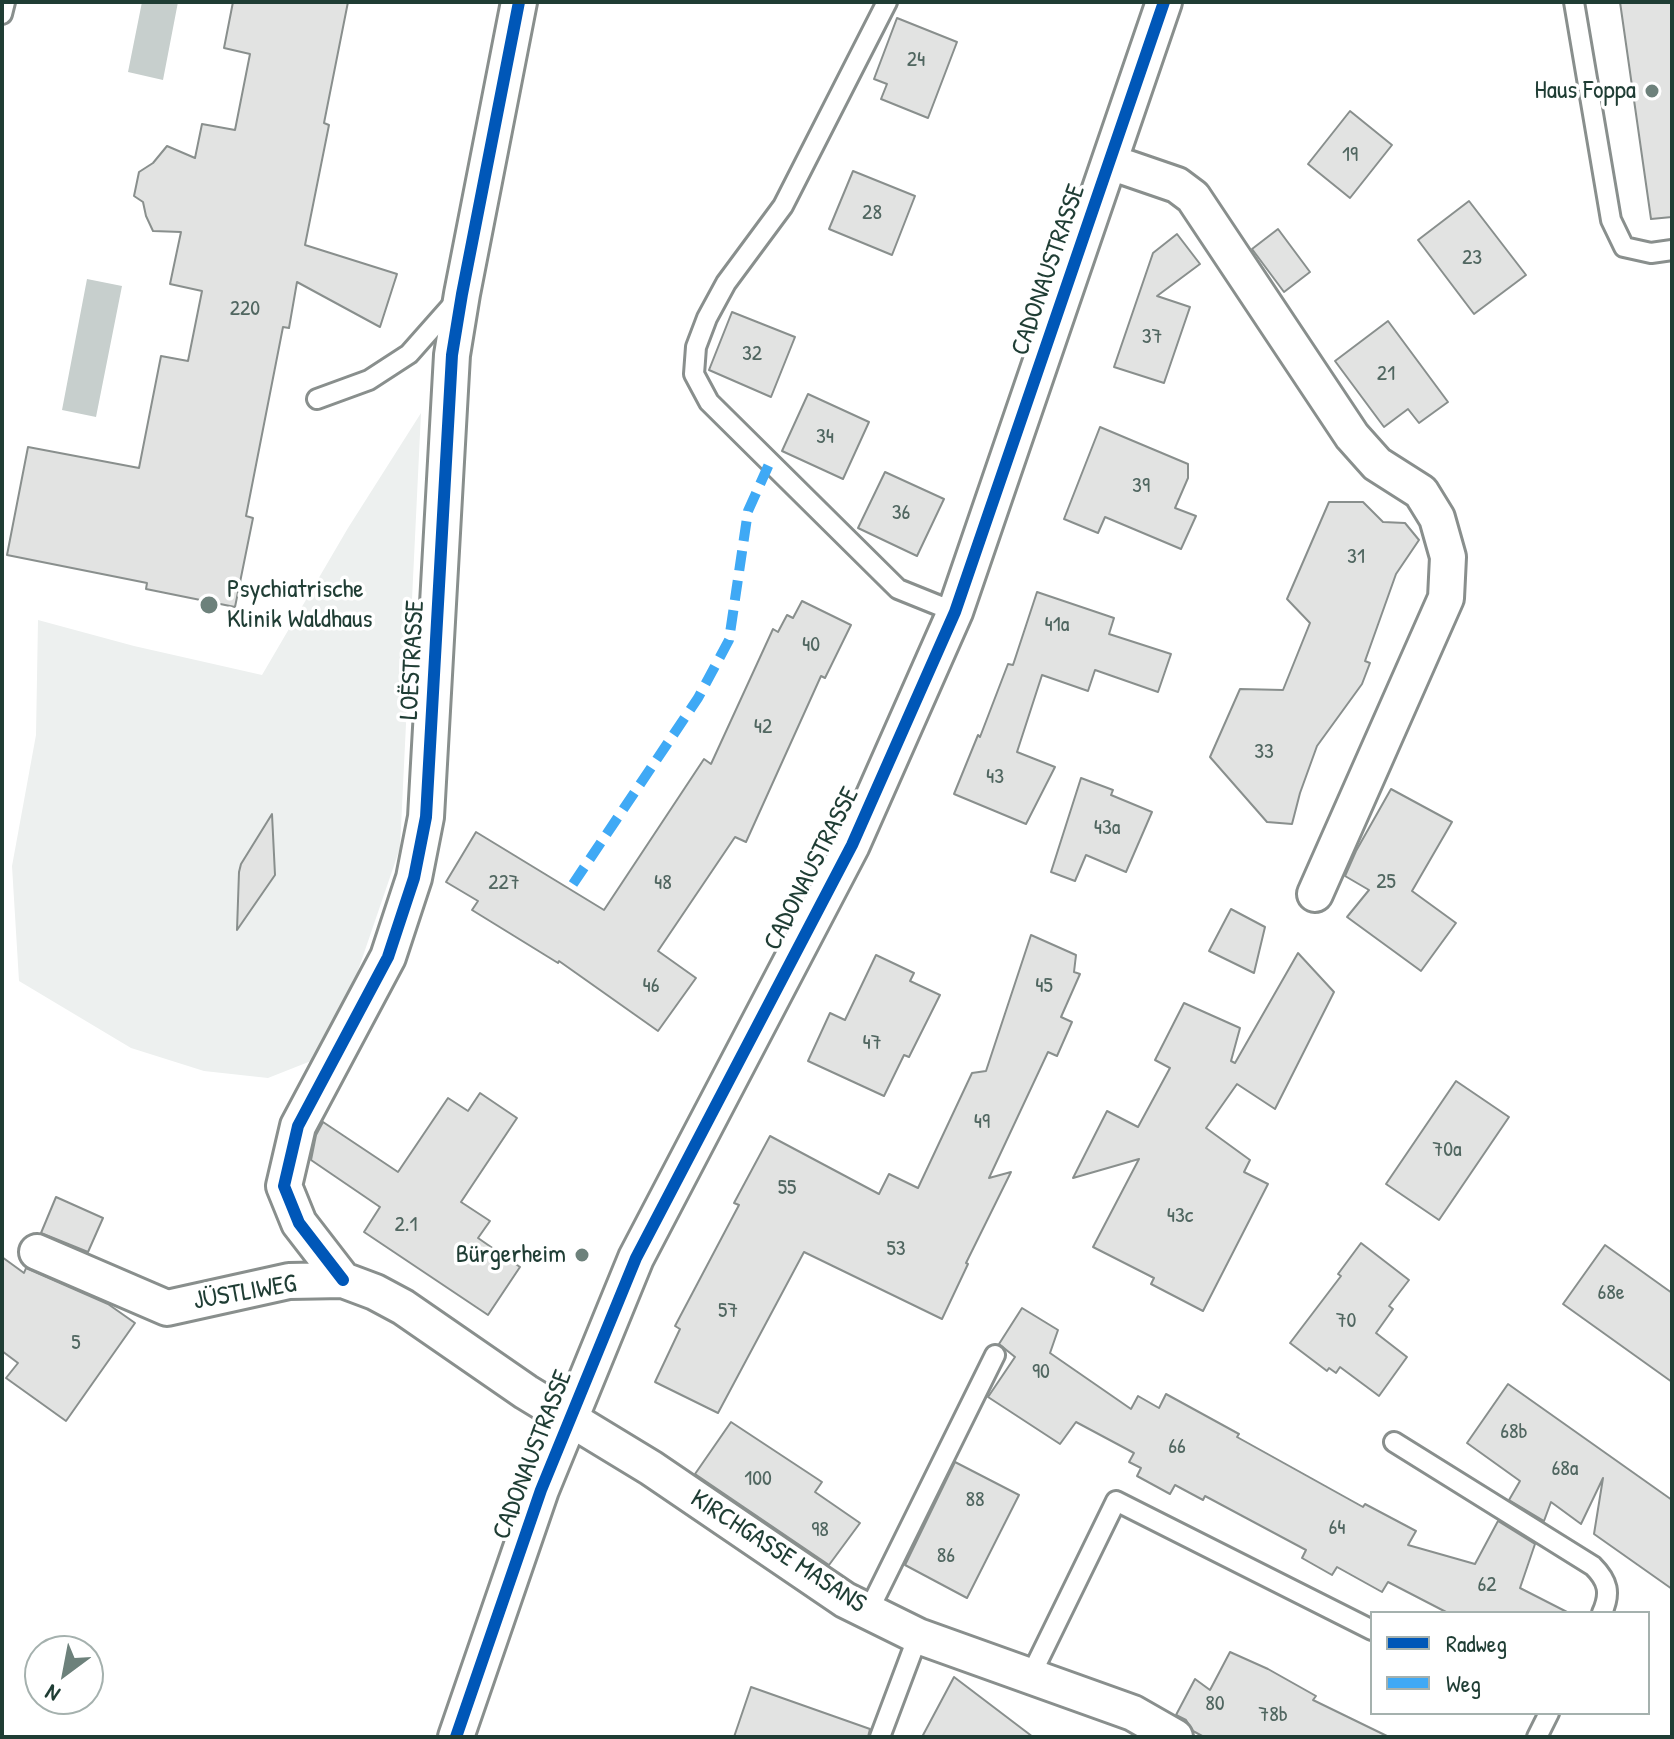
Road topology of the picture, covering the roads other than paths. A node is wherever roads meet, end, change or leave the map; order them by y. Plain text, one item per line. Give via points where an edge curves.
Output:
1 (5, 2) edge
2 (519, 2) edge
3 (887, 2) edge
4 (1164, 2) edge
5 (1574, 2) edge
6 (2, 14) edge
7 (1110, 162) junction
8 (1672, 250) edge
9 (462, 294) junction
10 (317, 399) dead end
11 (955, 612) junction
12 (1315, 894) dead end
13 (37, 1252) dead end
14 (343, 1280) junction
15 (995, 1355) dead end
16 (570, 1418) junction
17 (1394, 1442) dead end
18 (1603, 1611) edge
19 (868, 1612) junction
20 (1370, 1629) edge
21 (918, 1636) junction
22 (1030, 1677) junction
23 (1544, 1715) edge
24 (456, 1737) edge
25 (880, 1737) edge
26 (1175, 1737) edge
27 (1537, 1737) edge

1 - 6 lane
2 - 9 street, LOËSTRASSE
3 - 11 lane via 783,206 707,318 696,347 694,374 709,402 898,589
4 - 7 street, CADONAUSTRASSE
5 - 8 lane via 1611,220 1624,247 1651,253
7 - 11 street, CADONAUSTRASSE
7 - 12 street, CADONAUSTRASSE via 1177,185 1193,197 1352,436 1377,464 1421,492 1437,518 1448,557 1446,598
9 - 10 lane via 409,354 369,380
9 - 14 street, LOËSTRASSE via 452,355 426,817 414,878 388,957 298,1126 284,1186 299,1223
11 - 16 street, CADONAUSTRASSE via 852,845 636,1258
13 - 14 street, JÜSTLIWEG via 167,1308 289,1281
14 - 16 street, JÜSTLIWEG via 403,1307
15 - 19 lane
16 - 19 street, KIRCHGASSE MASANS
16 - 24 street, CADONAUSTRASSE
17 - 18 lane via 1593,1566 1607,1587
19 - 21 street, KIRCHGASSE MASANS
20 - 22 lane via 1116,1501
21 - 22 street, KIRCHGASSE MASANS
21 - 25 lane
22 - 26 street, KIRCHGASSE MASANS via 1083,1694
23 - 27 lane

